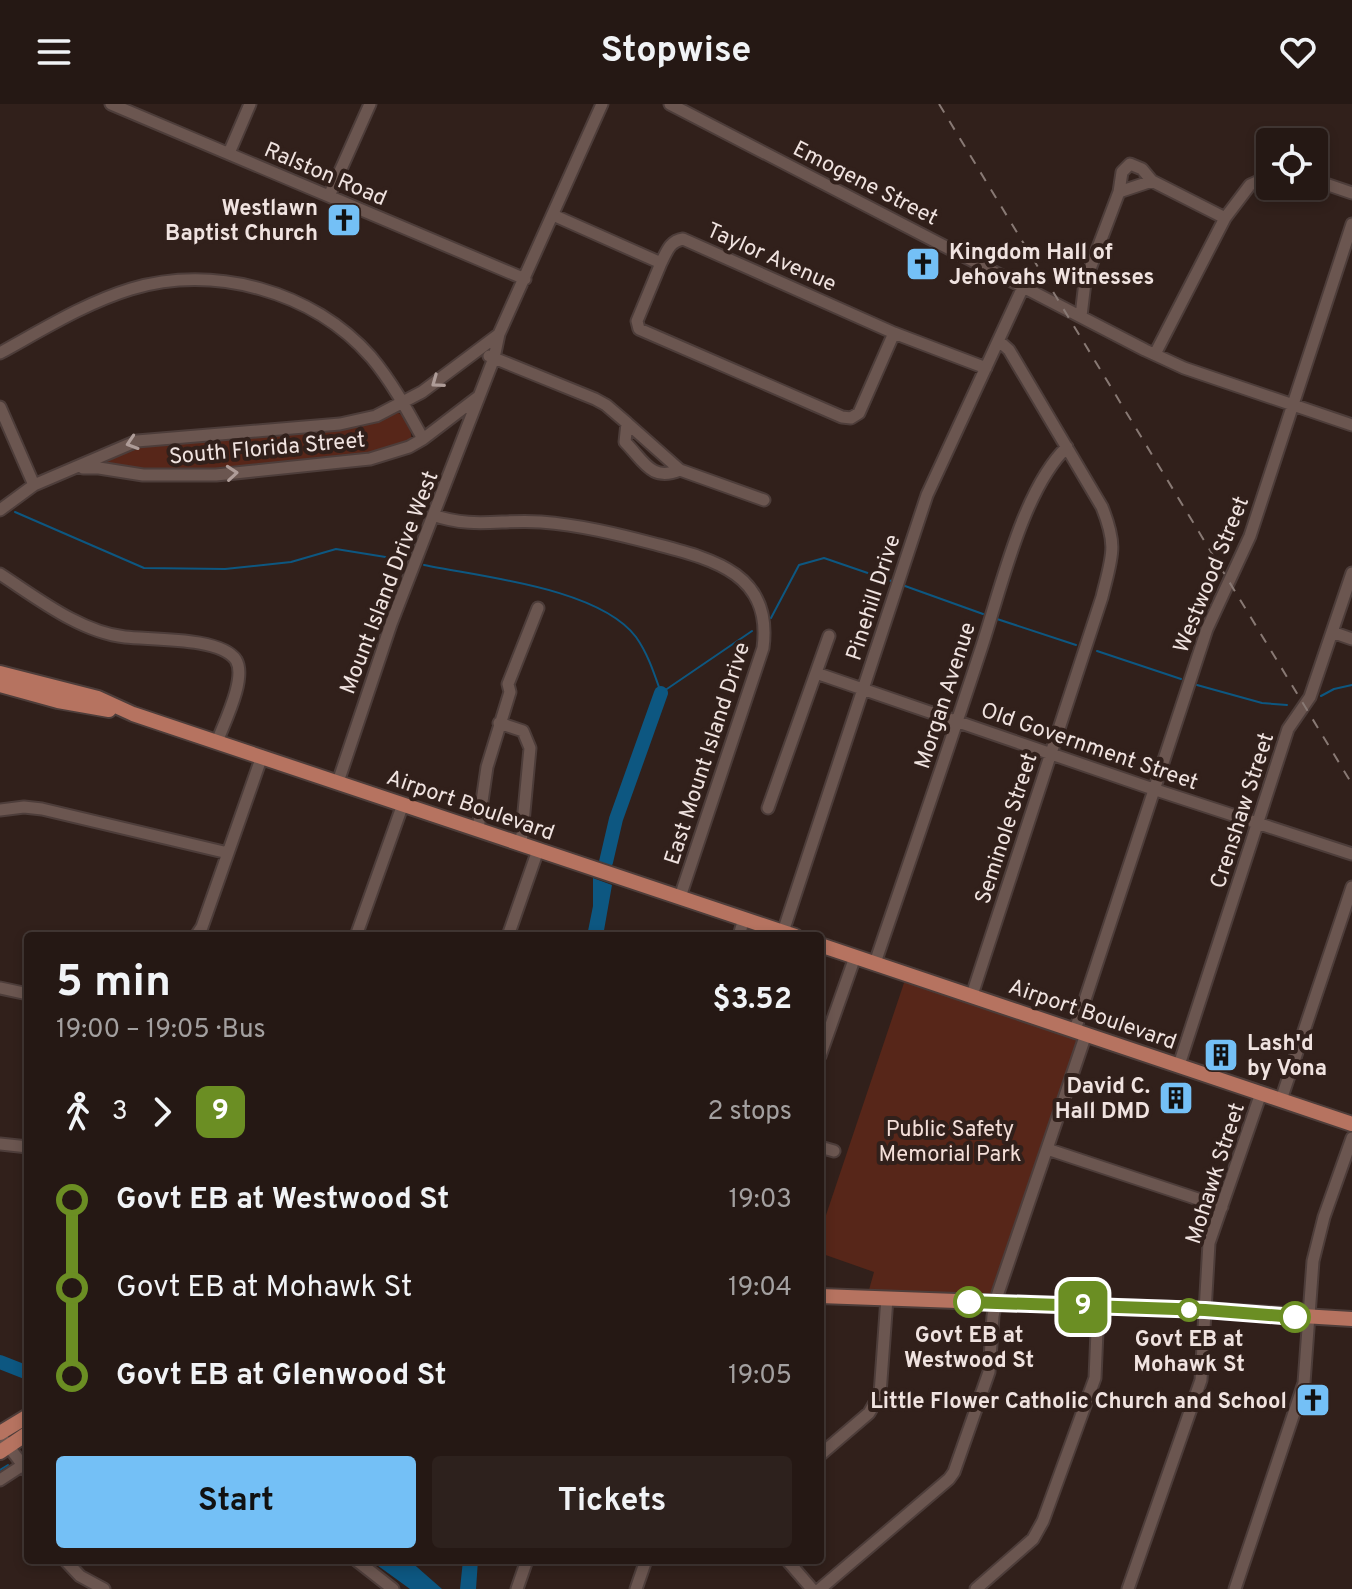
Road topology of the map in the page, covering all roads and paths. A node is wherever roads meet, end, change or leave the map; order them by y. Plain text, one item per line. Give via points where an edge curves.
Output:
1 (111, 104) edge
2 (250, 104) edge
3 (370, 104) edge
4 (602, 104) edge
5 (670, 104) edge
6 (229, 153) junction
7 (1152, 181) junction
8 (1256, 182) edge
9 (1328, 185) edge
10 (1119, 192) junction
11 (1352, 193) edge
12 (329, 196) junction
13 (553, 215) junction
14 (1225, 218) junction
15 (1352, 224) edge
16 (661, 263) junction
17 (525, 279) junction
18 (1024, 285) junction
19 (1081, 316) junction
20 (894, 333) junction
21 (499, 334) junction
22 (999, 341) junction
23 (477, 352) junction
24 (0, 353) edge
25 (1155, 354) junction
26 (494, 358) junction
27 (986, 368) junction
28 (479, 397) junction
29 (403, 404) junction
30 (1293, 404) junction
31 (0, 407) edge
32 (627, 423) junction
33 (1352, 425) edge
34 (423, 439) junction
35 (1067, 447) junction
36 (71, 469) junction
37 (680, 470) junction
38 (34, 485) junction
39 (764, 500) dead end
40 (0, 510) edge
41 (433, 515) junction
42 (1352, 573) edge
43 (0, 574) edge
44 (538, 608) dead end
45 (1332, 632) junction
46 (829, 636) dead end
47 (1352, 639) edge
48 (0, 673) edge
49 (816, 673) junction
50 (0, 685) edge
51 (863, 689) junction
52 (133, 714) junction
53 (957, 721) junction
54 (499, 723) junction
55 (217, 742) junction
56 (1050, 753) junction
57 (262, 756) junction
58 (338, 782) junction
59 (1156, 790) junction
60 (403, 804) junction
61 (768, 808) dead end
62 (0, 810) edge
63 (1258, 823) junction
64 (478, 829) junction
65 (521, 844) junction
66 (538, 850) junction
67 (228, 853) junction
68 (1352, 854) edge
69 (1352, 887) edge
70 (680, 897) junction
71 (744, 918) junction
72 (199, 932) edge
73 (357, 932) edge
74 (509, 932) edge
75 (740, 932) edge
76 (783, 932) edge
77 (790, 932) edge
78 (824, 946) edge
79 (855, 957) junction
80 (875, 963) junction
81 (0, 988) edge
82 (24, 993) edge
83 (972, 995) junction
84 (1081, 1032) junction
85 (824, 1045) edge
86 (1179, 1065) junction
87 (1261, 1093) junction
88 (1281, 1100) junction
89 (1352, 1124) edge
90 (1352, 1138) edge
91 (0, 1144) edge
92 (24, 1147) edge
93 (824, 1148) edge
94 (1047, 1149) junction
95 (834, 1151) dead end
96 (1222, 1207) junction
97 (824, 1296) edge
98 (887, 1298) junction
99 (996, 1303) junction
100 (1098, 1308) junction
101 (1205, 1310) junction
102 (1309, 1318) junction
103 (1352, 1319) edge
104 (24, 1420) edge
105 (24, 1434) edge
106 (2, 1441) edge
107 (824, 1452) edge
108 (24, 1464) edge
109 (24, 1467) edge
110 (0, 1480) edge
111 (69, 1564) edge
112 (361, 1564) edge
113 (526, 1564) edge
114 (645, 1564) edge
115 (790, 1564) edge
116 (104, 1589) edge
117 (393, 1589) edge
118 (517, 1589) edge
119 (636, 1589) edge
120 (812, 1589) edge
121 (820, 1589) edge
122 (976, 1589) edge
123 (1128, 1589) edge
124 (1235, 1589) edge

1 - 6 street, Ralston Road
2 - 6 street
3 - 12 street
4 - 13 street, South Florida Street
5 - 18 street, Emogene Street
6 - 12 street, Ralston Road
7 - 10 street
7 - 10 street via 1130,164 1122,172
7 - 14 street
8 - 14 street
9 - 11 street
10 - 19 street via 1085,282
12 - 17 street, Ralston Road
13 - 16 street
13 - 17 street, South Florida Street
14 - 25 street
15 - 30 street, Westwood Street
16 - 20 street, Taylor Avenue via 669,246 683,239
16 - 20 street via 637,321 639,329 842,417 859,413
17 - 21 street, South Florida Street
18 - 19 street, Emogene Street
18 - 22 street, Pinehill Drive
19 - 25 street, Emogene Street
20 - 27 street, Taylor Avenue
21 - 23 street, South Florida Street
21 - 26 street, South Florida Street
22 - 27 street, Pinehill Drive
22 - 35 street
23 - 26 street
23 -> 29 street, South Florida Street
24 - 29 street via 128,290 156,283 222,282 254,287 315,311 369,354
25 - 30 street, Emogene Street
26 - 28 street, South Florida Street
26 - 32 street via 595,399
27 - 51 street, Pinehill Drive via 927,495
28 - 34 street, South Florida Street
28 - 41 street, Mount Island Drive West
29 - 34 street
29 -> 36 street, South Florida Street via 340,424 144,439
30 - 33 street, Emogene Street
30 - 59 street, Westwood Street via 1247,546 1207,629
31 - 38 street
32 - 37 street
32 - 37 street via 625,442 656,474
36 -> 34 street, South Florida Street via 157,476 235,473 370,459
35 - 53 street, Morgan Avenue via 1044,476 1020,530
35 - 56 street, Seminole Street via 1102,507 1113,548
36 - 38 street, South Florida Street
37 - 39 street
38 - 40 street, South Florida Street
41 - 58 street, Mount Island Drive West
41 - 70 street, East Mount Island Drive via 473,524 538,522 613,532 707,558 742,580 762,611 763,648
42 - 45 street, Crenshaw Street
43 - 55 street via 69,617 120,636 224,649 235,658 240,676
44 - 54 street via 508,684
45 - 47 street
45 - 63 street, Crenshaw Street via 1310,697 1288,729
46 - 49 street
48 - 52 main road, Airport Boulevard via 98,698
49 - 51 street, Old Government Street
49 - 61 street
50 - 52 main road, Airport Boulevard
51 - 53 street, Old Government Street
51 - 77 street, Pinehill Drive
52 - 55 main road, Airport Boulevard
53 - 56 street, Old Government Street
53 - 80 street, Morgan Avenue
54 - 64 street
54 - 65 street via 523,731 530,748
55 - 57 main road, Airport Boulevard
56 - 59 street, Old Government Street
56 - 83 street, Seminole Street
57 - 58 main road, Airport Boulevard
57 - 67 street
58 - 60 main road, Airport Boulevard
59 - 63 street, Old Government Street
59 - 84 street, Westwood Street
60 - 64 main road, Airport Boulevard
60 - 73 street
62 - 67 street via 24,807
63 - 68 street, Old Government Street
63 - 86 street, Crenshaw Street
64 - 65 main road, Airport Boulevard
65 - 66 main road, Airport Boulevard
66 - 70 main road, Airport Boulevard
66 - 74 street
67 - 72 street
69 - 88 street, Mohawk Street
70 - 71 main road, Airport Boulevard
71 - 75 street
71 - 76 main road, Airport Boulevard
78 - 79 main road, Airport Boulevard
79 - 80 main road, Airport Boulevard
79 - 85 street
80 - 83 main road, Airport Boulevard
81 - 82 street
83 - 84 main road, Airport Boulevard
84 - 86 main road, Airport Boulevard
84 - 94 street, Westwood Street
86 - 87 main road, Airport Boulevard
87 - 88 main road, Airport Boulevard
87 - 96 street, Mohawk Street
88 - 89 main road, Airport Boulevard
90 - 102 street via 1313,1261
91 - 92 street
93 - 95 street
94 - 96 street
94 - 99 street, Westwood Street
96 - 101 street, Mohawk Street via 1207,1256
97 - 98 main road
98 - 99 main road
98 - 107 street via 880,1394 869,1413
99 - 100 main road
99 - 121 street, Westwood Street via 989,1372 954,1472
100 - 101 main road
100 - 122 street via 1095,1378 1043,1521 1033,1539
101 - 102 main road
101 - 123 street, Mohawk Street via 1201,1380
102 - 103 main road
102 - 124 street via 1304,1383
104 - 106 main road
105 - 106 main road
106 - 108 street
109 - 110 street
111 - 116 street
112 - 117 street
113 - 118 street
114 - 119 street
115 - 120 street

